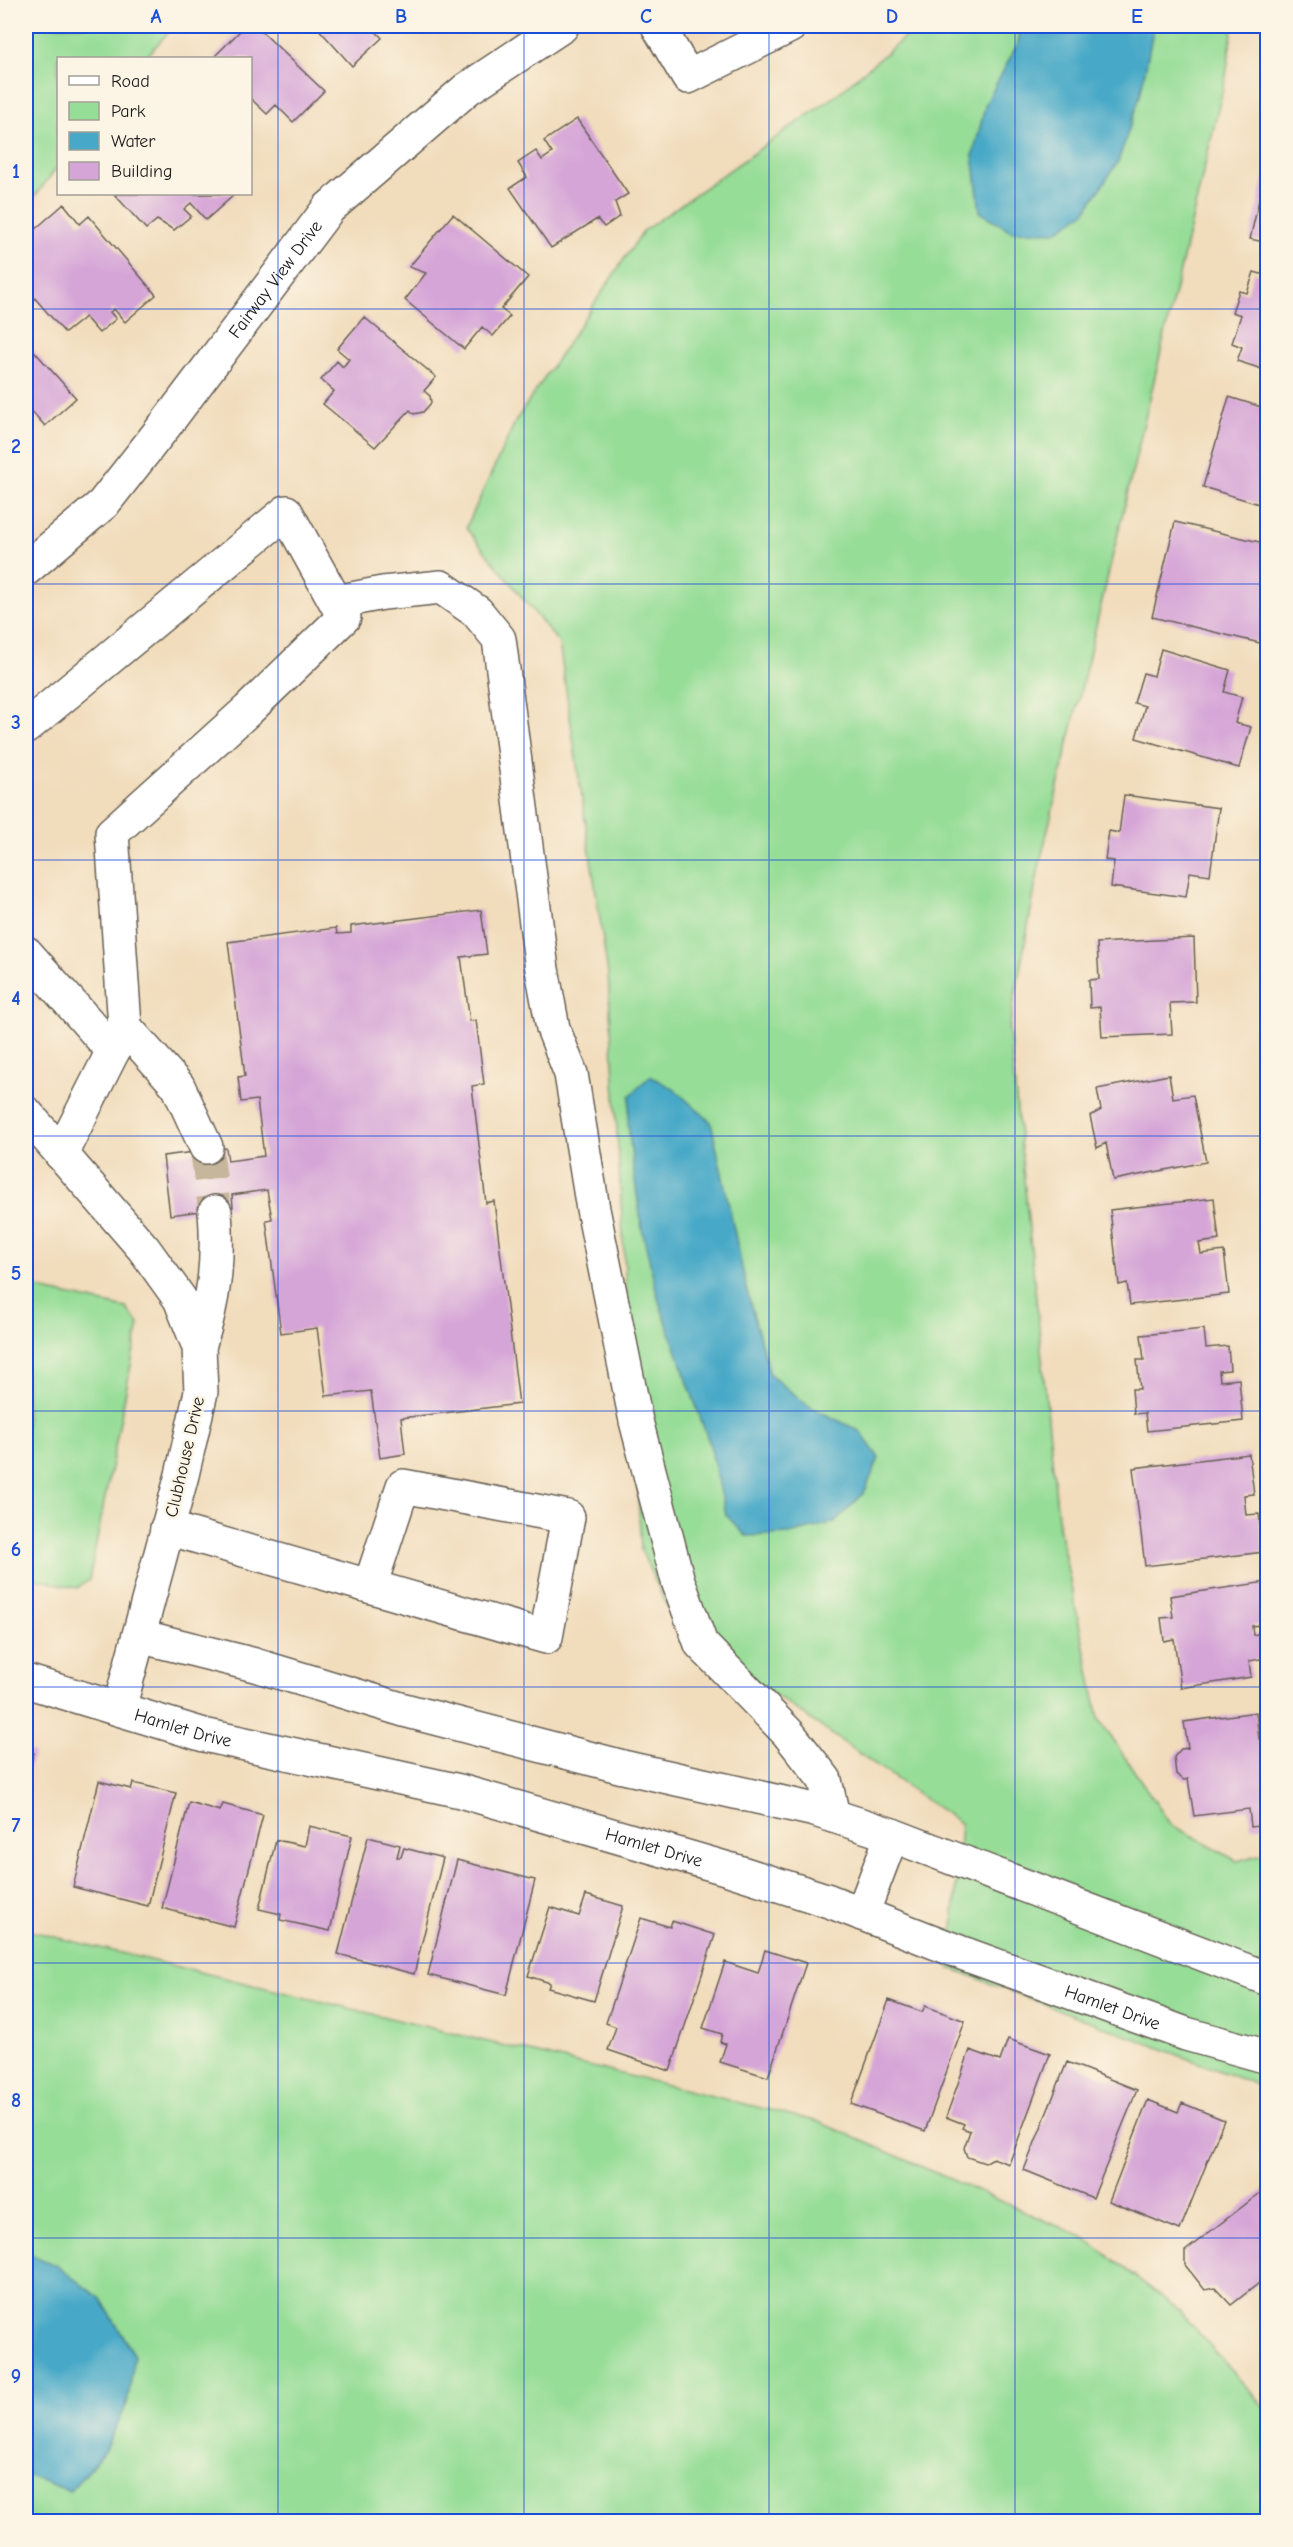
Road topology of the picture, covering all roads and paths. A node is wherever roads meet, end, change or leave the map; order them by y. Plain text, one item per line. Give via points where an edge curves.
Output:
1 (562, 26) edge
2 (658, 26) edge
3 (790, 26) edge
4 (26, 569) edge
5 (336, 602) junction
6 (26, 727) edge
7 (26, 953) edge
8 (119, 1039) junction
9 (26, 1113) edge
10 (206, 1147) tunnel mouth
11 (61, 1154) junction
12 (215, 1212) tunnel mouth
13 (199, 1347) junction
14 (167, 1528) junction
15 (370, 1586) junction
16 (139, 1636) junction
17 (26, 1681) edge
18 (119, 1709) junction
19 (833, 1816) junction
20 (892, 1835) junction
21 (862, 1914) junction
22 (1268, 1979) edge
23 (1268, 2057) edge

1 - 4 street, Fairway View Drive via 467,89 329,208 103,504
2 - 3 street via 688,76
5 - 6 street via 286,512
5 - 8 street via 344,617 112,834
5 - 19 street via 441,587 477,612 499,639 553,1028 571,1074 593,1209 636,1420 678,1581 701,1644 788,1733 825,1780
7 - 8 street
8 - 10 street via 178,1086
8 - 11 street
9 - 11 street, Clubhouse Drive
11 - 13 street, Clubhouse Drive via 144,1248 180,1299
12 - 13 street via 218,1252 209,1316
13 - 14 street, Clubhouse Drive via 201,1392
14 - 15 street
14 - 16 street, Clubhouse Drive
15 - 15 street via 546,1637 568,1516 403,1486
16 - 18 street, Clubhouse Drive
16 - 19 street via 623,1767
17 - 18 street, Hamlet Drive
18 - 21 street, Hamlet Drive via 204,1735 460,1791 732,1870
19 - 20 street
20 - 21 street
20 - 22 street
21 - 23 street, Hamlet Drive via 1186,2034

